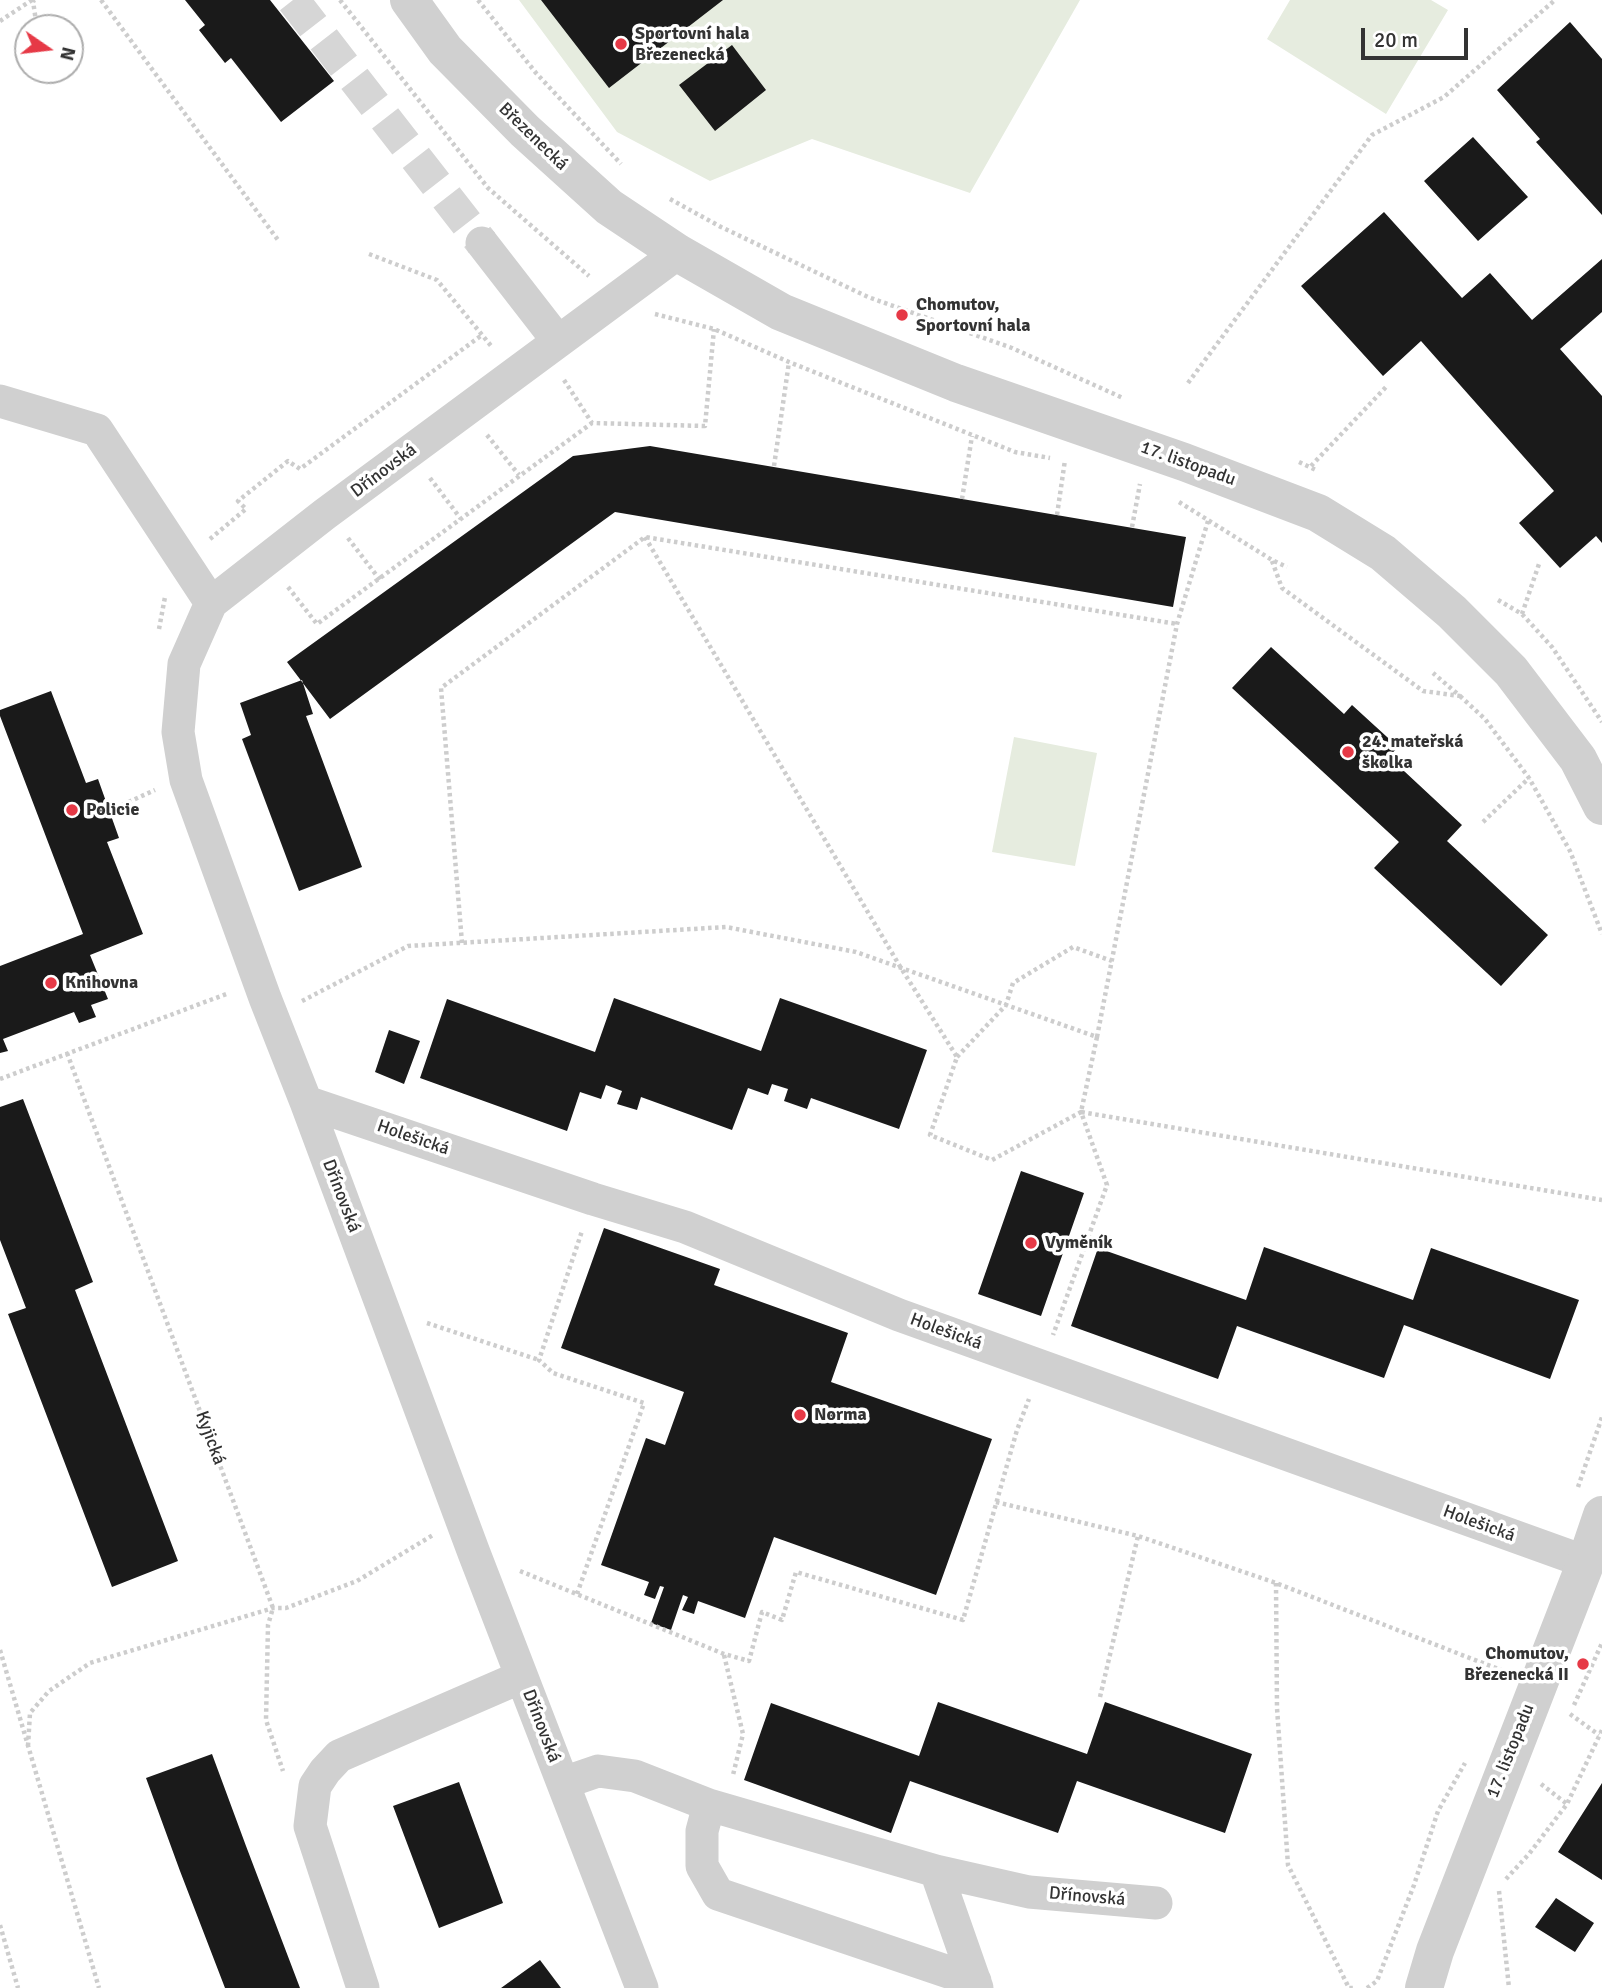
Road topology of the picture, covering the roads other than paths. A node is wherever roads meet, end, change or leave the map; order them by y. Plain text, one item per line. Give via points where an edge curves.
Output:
1 (409, 0) edge
2 (482, 243) tunnel mouth
3 (678, 253) junction
4 (559, 357) junction
5 (0, 401) edge
6 (211, 603) junction
7 (1602, 806) edge
8 (306, 1102) junction
9 (1602, 1515) edge
10 (1586, 1562) junction
11 (521, 1677) junction
12 (563, 1783) junction
13 (716, 1807) junction
14 (936, 1871) junction
15 (1156, 1903) dead end
16 (976, 1985) edge
17 (363, 1988) edge
18 (642, 1988) edge
19 (1423, 1988) edge

1 - 3 street, Březenecká via 445,50 525,131 608,207
2 - 4 street
3 - 4 street, Dřínovská
3 - 7 street, 17. listopadu via 781,312 863,347 1318,513 1383,553 1511,671 1577,759
4 - 6 street, Dřínovská via 325,514
5 - 6 street via 97,430
6 - 8 street, Dřínovská via 184,664 178,732 186,780
8 - 10 street, Holešická via 685,1227 899,1315
8 - 11 street, Dřínovská
9 - 10 street, 17. listopadu
10 - 19 street, 17. listopadu
11 - 12 street, Dřínovská
11 - 17 street via 340,1756 315,1786 310,1826
12 - 13 street, Dřínovská via 598,1770 635,1776
12 - 18 street, Dřínovská
13 - 14 street, Dřínovská
13 - 16 street via 702,1831 702,1866 718,1894
14 - 15 street, Dřínovská via 1029,1892
14 - 16 street

